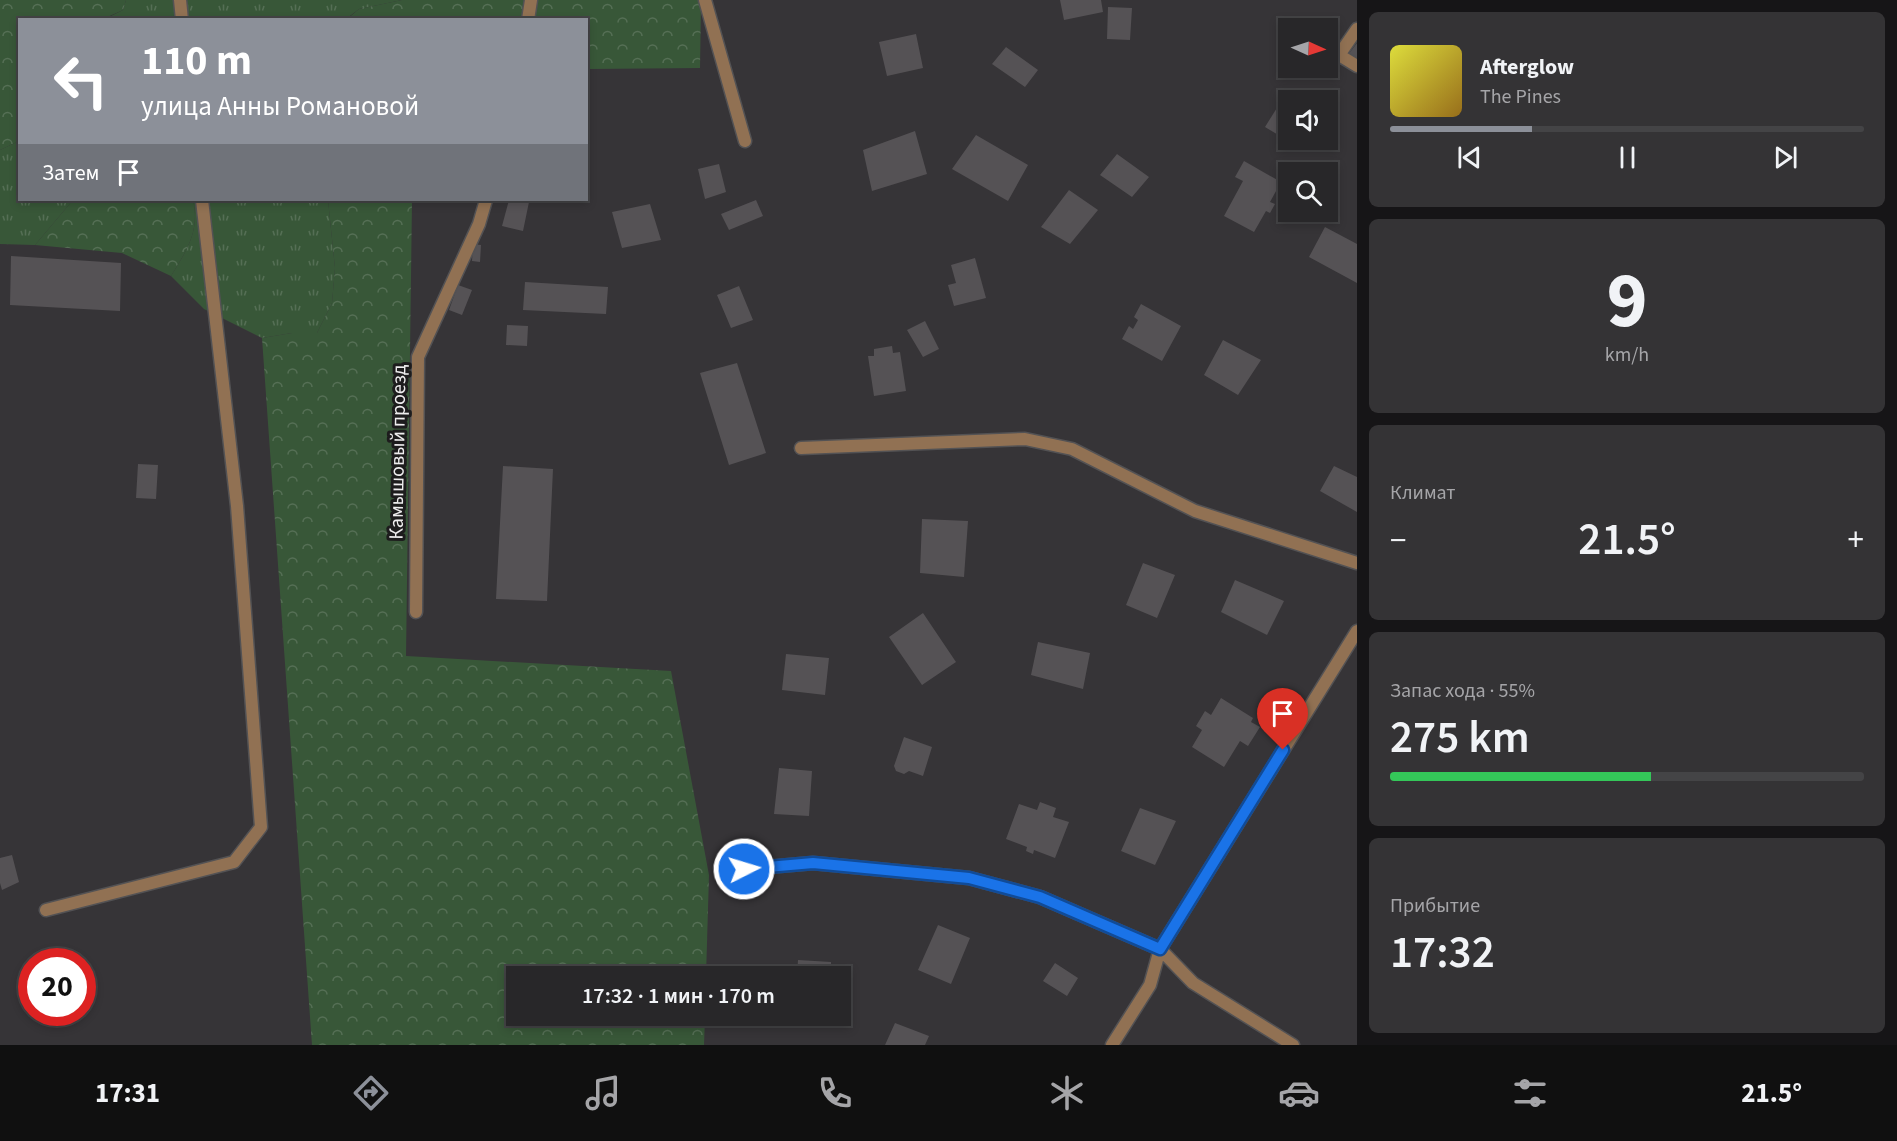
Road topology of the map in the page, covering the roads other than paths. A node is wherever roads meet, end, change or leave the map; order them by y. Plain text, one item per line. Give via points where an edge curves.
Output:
1 (180, 0) edge
2 (531, 0) edge
3 (705, 0) edge
4 (182, 18) edge
5 (528, 18) edge
6 (1357, 29) edge
7 (1357, 66) edge
8 (745, 141) dead end
9 (202, 201) edge
10 (486, 201) edge
11 (801, 448) dead end
12 (1357, 563) edge
13 (416, 612) dead end
14 (1357, 631) edge
15 (744, 869) dead end
16 (46, 910) dead end
17 (1160, 949) junction
18 (1112, 1045) edge
19 (1293, 1045) edge

1 - 4 street
2 - 5 street
3 - 8 street
6 - 7 street via 1339,55
9 - 16 street via 237,506 261,827 234,862
10 - 13 street, Камышовый проезд via 479,224 418,357
11 - 12 street via 1025,439 1072,449 1195,511
14 - 17 street
15 - 17 street via 813,863 969,878 1040,897
17 - 18 street via 1150,985
17 - 19 street via 1193,983

